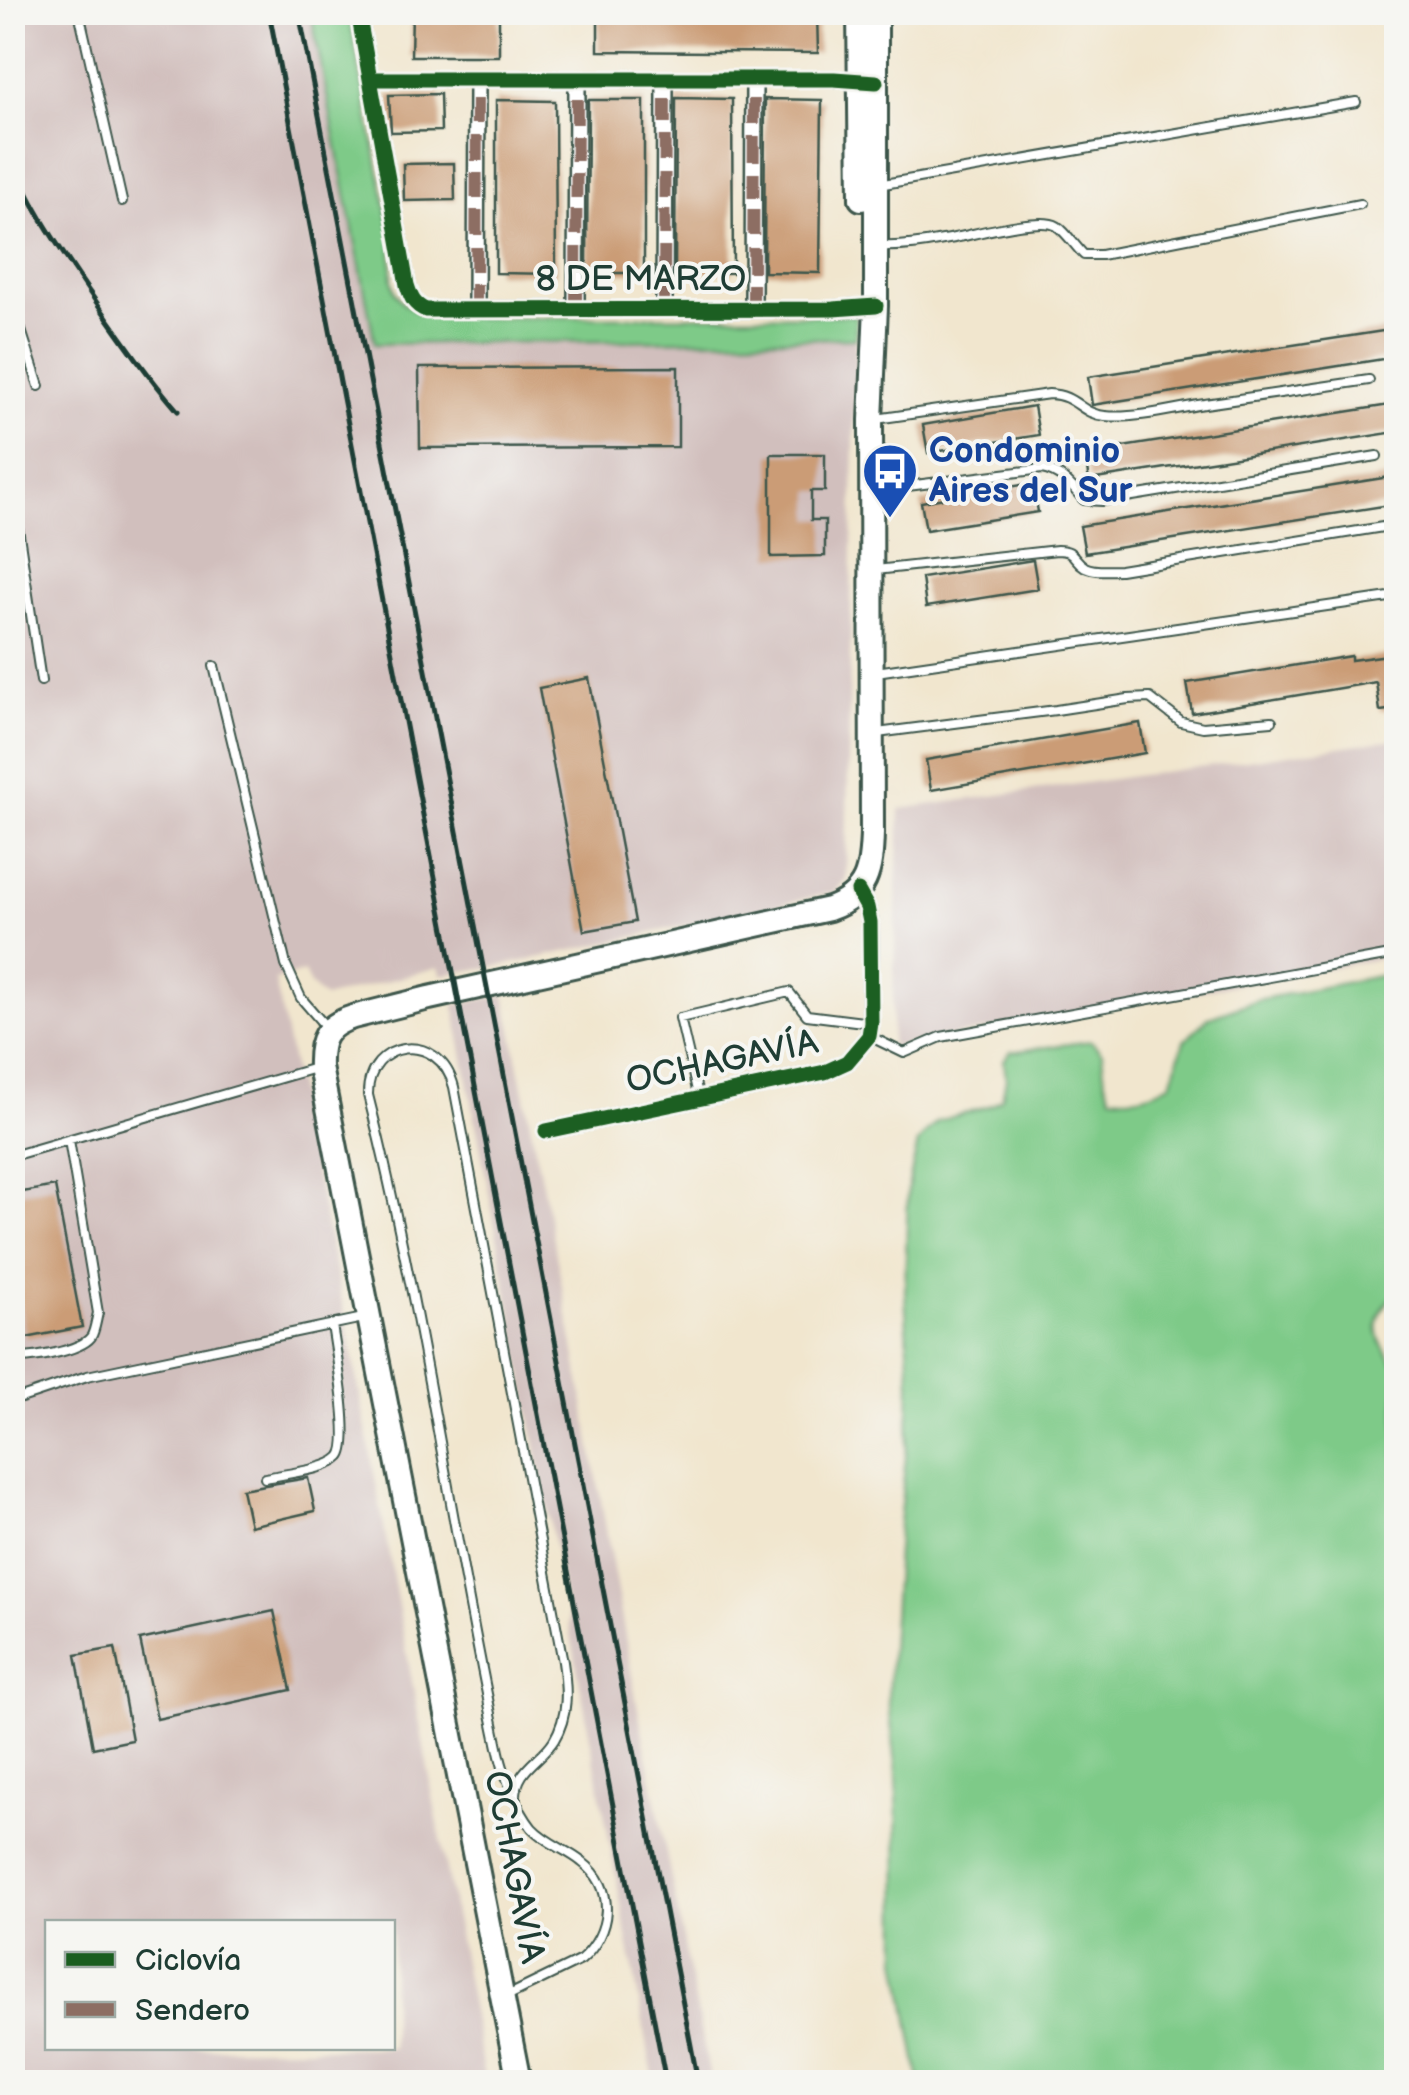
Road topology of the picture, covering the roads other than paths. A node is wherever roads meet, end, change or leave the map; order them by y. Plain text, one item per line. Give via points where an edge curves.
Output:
1 (79, 12) edge
2 (358, 12) edge
3 (859, 12) edge
4 (876, 12) edge
5 (370, 79) junction
6 (478, 79) junction
7 (577, 79) junction
8 (665, 79) junction
9 (754, 79) junction
10 (868, 82) junction
11 (1356, 102) dead end
12 (876, 186) junction
13 (122, 201) dead end
14 (1360, 204) dead end
15 (876, 245) junction
16 (12, 302) edge
17 (869, 307) junction
18 (476, 309) junction
19 (576, 309) junction
20 (664, 309) junction
21 (753, 309) junction
22 (1369, 380) dead end
23 (39, 386) dead end
24 (871, 420) junction
25 (1377, 456) dead end
26 (12, 488) edge
27 (872, 490) junction
28 (1389, 526) dead end
29 (872, 571) junction
30 (1396, 596) edge
31 (214, 666) dead end
32 (871, 672) junction
33 (41, 681) dead end
34 (1272, 720) dead end
35 (872, 734) junction
36 (858, 891) junction
37 (1396, 954) edge
38 (329, 1030) junction
39 (870, 1030) junction
40 (320, 1067) junction
41 (698, 1099) junction
42 (546, 1131) dead end
43 (69, 1140) junction
44 (12, 1156) edge
45 (369, 1317) junction
46 (332, 1325) junction
47 (12, 1357) edge
48 (12, 1400) edge
49 (265, 1478) dead end
50 (516, 1798) junction
51 (504, 1998) junction
52 (519, 2082) edge

1 - 13 lane
2 - 5 street
3 - 10 main road
4 - 10 main road
5 - 6 street
5 - 18 street, 8 DE MARZO via 410,298 426,310
6 - 7 street
6 - 18 street
7 - 8 street
7 - 19 street
8 - 9 street
8 - 20 street
9 - 10 street
9 - 21 street
10 - 12 main road
10 - 17 main road
11 - 12 lane
12 - 15 main road
14 - 15 lane via 1100,256 1084,255 1046,222
15 - 17 main road
16 - 23 lane
17 - 21 street, 8 DE MARZO
17 - 24 main road
18 - 19 street, 8 DE MARZO
19 - 20 street, 8 DE MARZO
20 - 21 street, 8 DE MARZO
22 - 24 lane via 1146,413 1104,416 1048,394
24 - 27 main road
25 - 27 lane via 1102,502 1084,500 1055,472 1042,469
26 - 33 lane
27 - 29 main road
28 - 29 lane via 1120,570 1091,570 1072,553 1057,550
29 - 32 main road
30 - 32 lane
31 - 38 lane via 286,965 301,998
32 - 35 main road
34 - 35 lane via 1180,722 1150,698
35 - 36 main road via 871,864
36 - 38 main road via 828,909 429,998
36 - 39 street via 870,922
37 - 39 lane via 941,1037 904,1052
38 - 40 main road, OCHAGAVÍA
39 - 41 street, OCHAGAVÍA via 854,1056 833,1070
39 - 41 lane via 807,1015 789,992 680,1018
40 - 43 lane
40 - 45 main road, OCHAGAVÍA
41 - 42 street, OCHAGAVÍA
43 - 44 lane
43 - 47 lane via 98,1313 92,1336 78,1348
45 - 46 lane
45 - 51 main road, OCHAGAVÍA
46 - 48 lane via 87,1376
46 - 49 lane via 346,1429 341,1457
50 - 50 lane via 522,1774 555,1738 564,1715 563,1662 454,1087 439,1058 411,1048 378,1064 368,1095 402,1240 497,1745
50 - 51 lane via 540,1836 592,1870 606,1911 602,1933 581,1960
51 - 52 main road, OCHAGAVÍA

